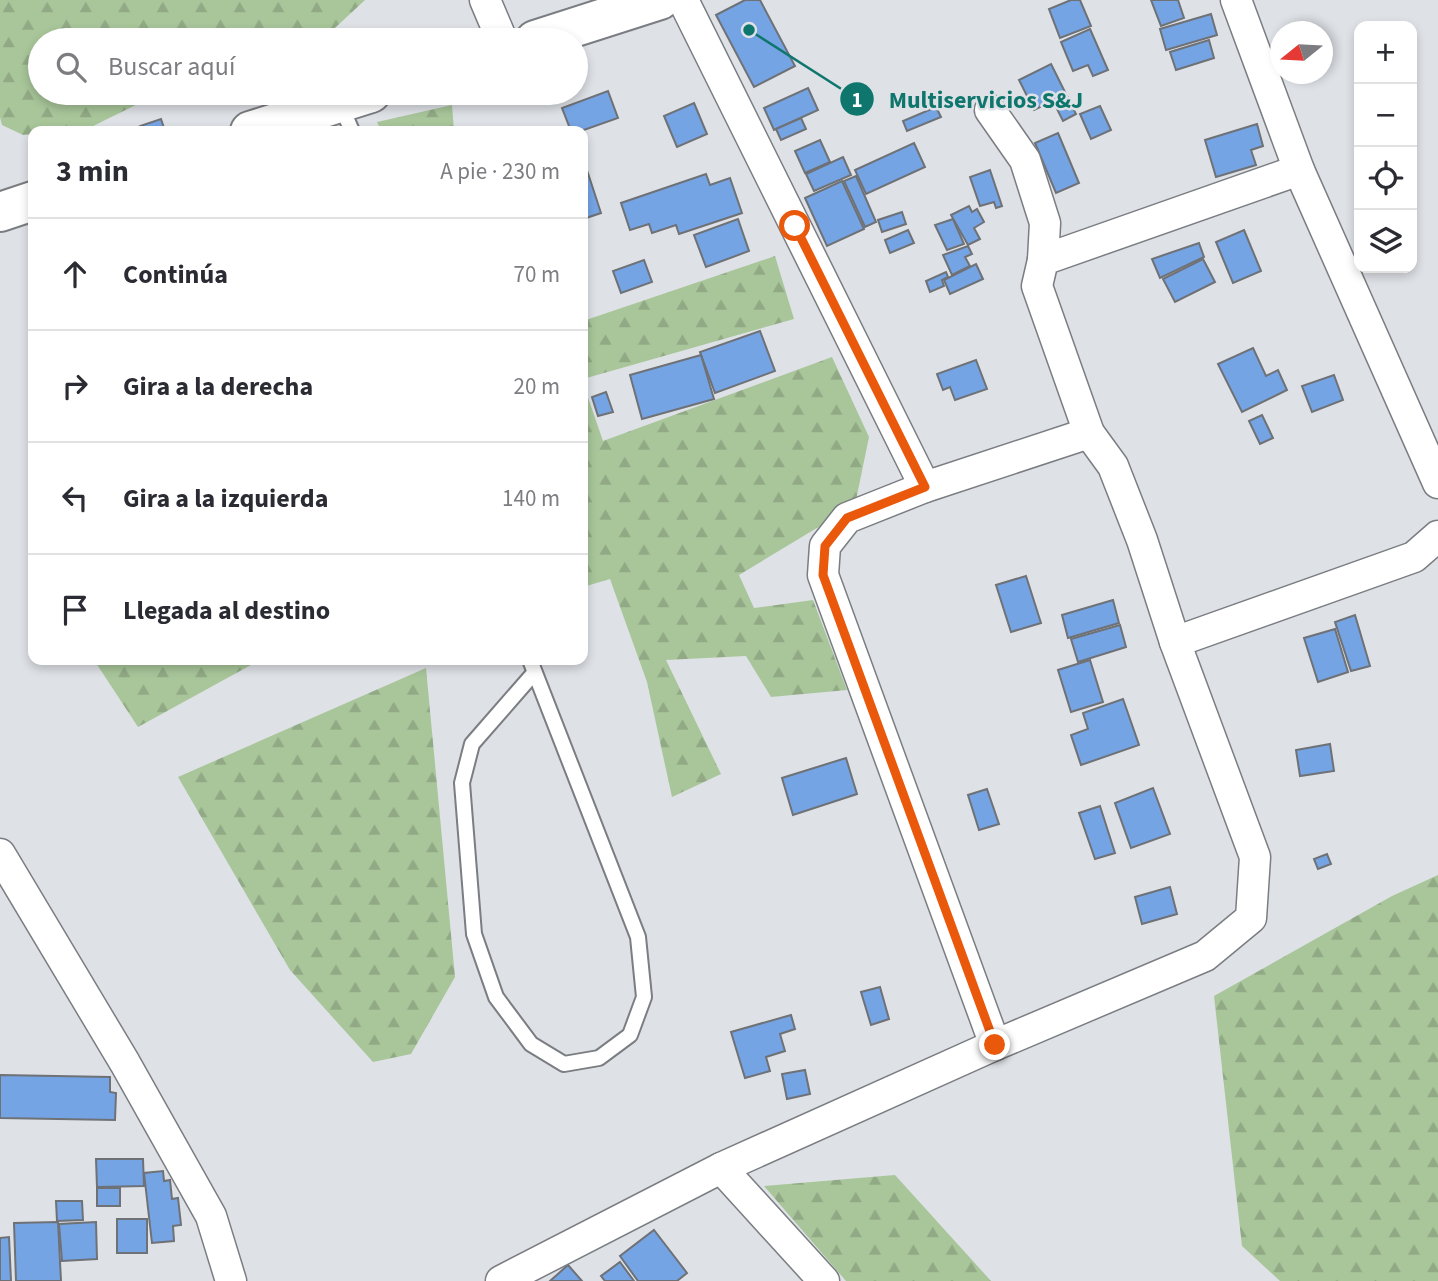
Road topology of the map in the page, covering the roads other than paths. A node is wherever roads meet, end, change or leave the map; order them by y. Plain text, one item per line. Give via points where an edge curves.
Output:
1 (485, 0) edge
2 (660, 0) edge
3 (683, 0) edge
4 (1236, 0) edge
5 (497, 28) edge
6 (572, 28) edge
7 (354, 109) edge
8 (990, 110) dead end
9 (274, 126) edge
10 (1299, 170) junction
11 (28, 203) edge
12 (0, 212) edge
13 (1043, 260) junction
14 (1089, 433) junction
15 (1438, 484) edge
16 (925, 487) junction
17 (1438, 536) edge
18 (1175, 642) junction
19 (532, 666) edge
20 (4, 867) edge
21 (995, 1045) junction
22 (721, 1168) junction
23 (231, 1281) edge
24 (501, 1281) edge
25 (824, 1281) edge

1 - 5 street
2 - 6 main road
3 - 16 street
4 - 10 street
7 - 9 main road
8 - 13 street via 1025,160 1045,223
10 - 13 street
10 - 15 street
11 - 12 main road
13 - 14 street via 1037,286
14 - 16 street
14 - 18 street via 1113,466
16 - 21 street via 847,518 825,546 823,575
17 - 18 street via 1414,557
18 - 21 street via 1255,857 1251,918 1205,956
19 - 19 lane via 638,937 644,998 630,1035 599,1058 564,1064 531,1044 496,997 474,934 462,783 472,744
20 - 23 street via 211,1216
21 - 22 street
22 - 24 street
22 - 25 street

